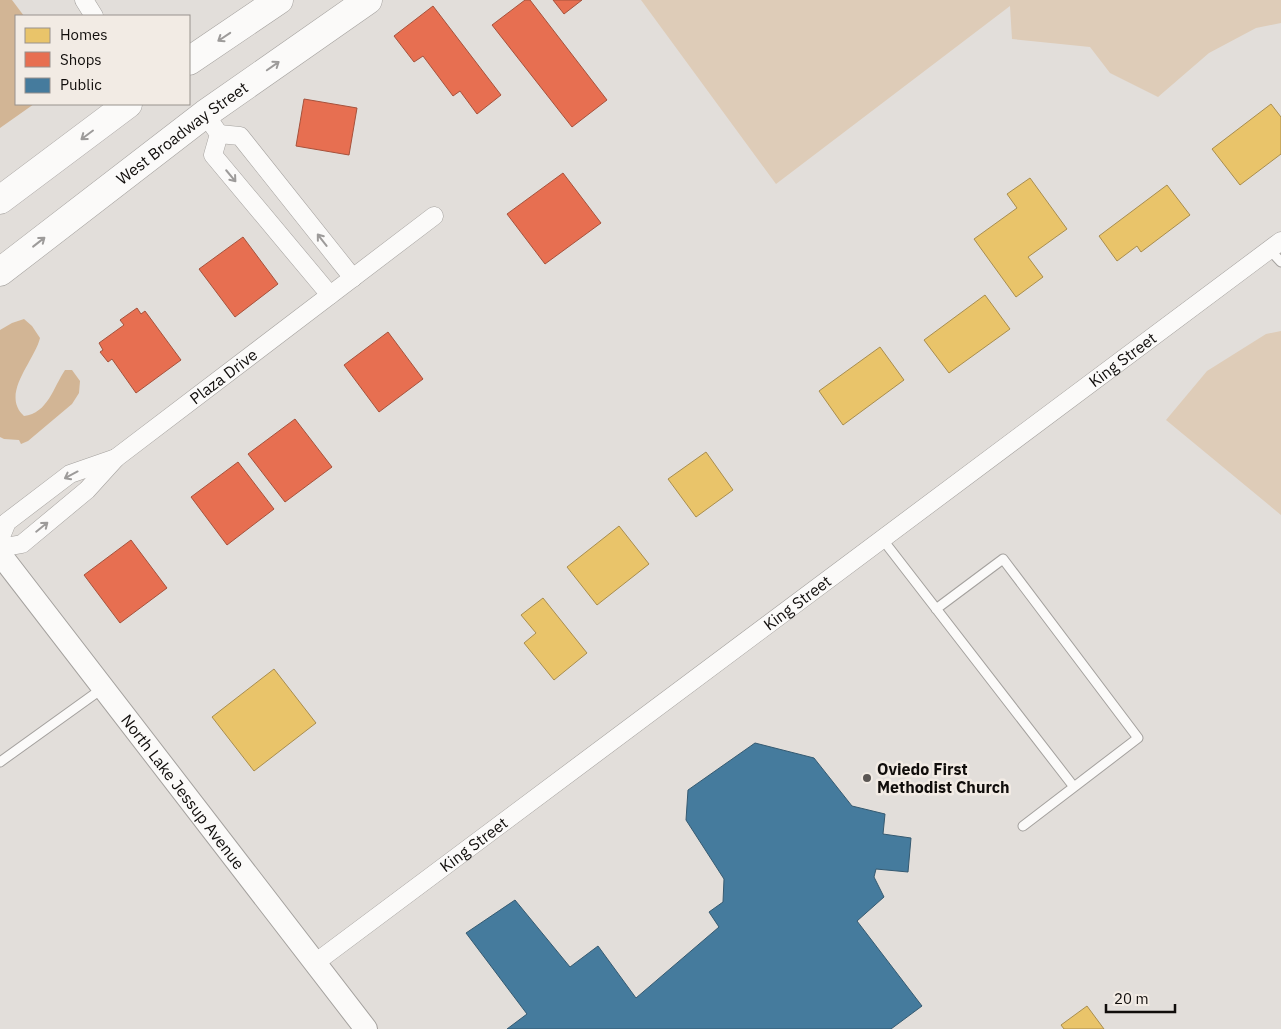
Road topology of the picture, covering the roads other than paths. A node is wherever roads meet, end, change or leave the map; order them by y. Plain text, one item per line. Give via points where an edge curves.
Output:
1 (84, 0) edge
2 (279, 0) edge
3 (368, 0) edge
4 (93, 15) edge
5 (190, 60) edge
6 (127, 105) edge
7 (212, 124) junction
8 (0, 200) edge
9 (434, 216) dead end
10 (1277, 251) edge
11 (0, 272) edge
12 (353, 278) junction
13 (330, 295) junction
14 (116, 458) junction
15 (0, 539) edge
16 (883, 540) junction
17 (0, 548) edge
18 (0, 554) edge
19 (936, 609) junction
20 (103, 687) junction
21 (0, 762) edge
22 (1074, 787) junction
23 (1023, 826) dead end
24 (315, 963) junction
25 (366, 1029) edge

1 - 4 street
2 -> 5 main road
7 -> 3 main road, West Broadway Street
6 -> 8 main road
11 -> 7 main road, West Broadway Street
12 -> 7 street via 240,136
7 -> 13 street via 213,155
9 - 12 street, Plaza Drive
10 - 16 street, King Street
12 - 13 street, Plaza Drive
13 - 14 street, Plaza Drive
14 -> 15 street, Plaza Drive via 70,474 7,522
17 -> 14 street, Plaza Drive via 22,544 87,490
16 - 19 lane
16 - 24 street, King Street
18 - 20 street, North Lake Jessup Avenue
19 - 22 lane
19 - 22 lane via 1003,559 1138,738
20 - 21 lane
20 - 24 street, North Lake Jessup Avenue
22 - 23 lane
24 - 25 street, North Lake Jessup Avenue

